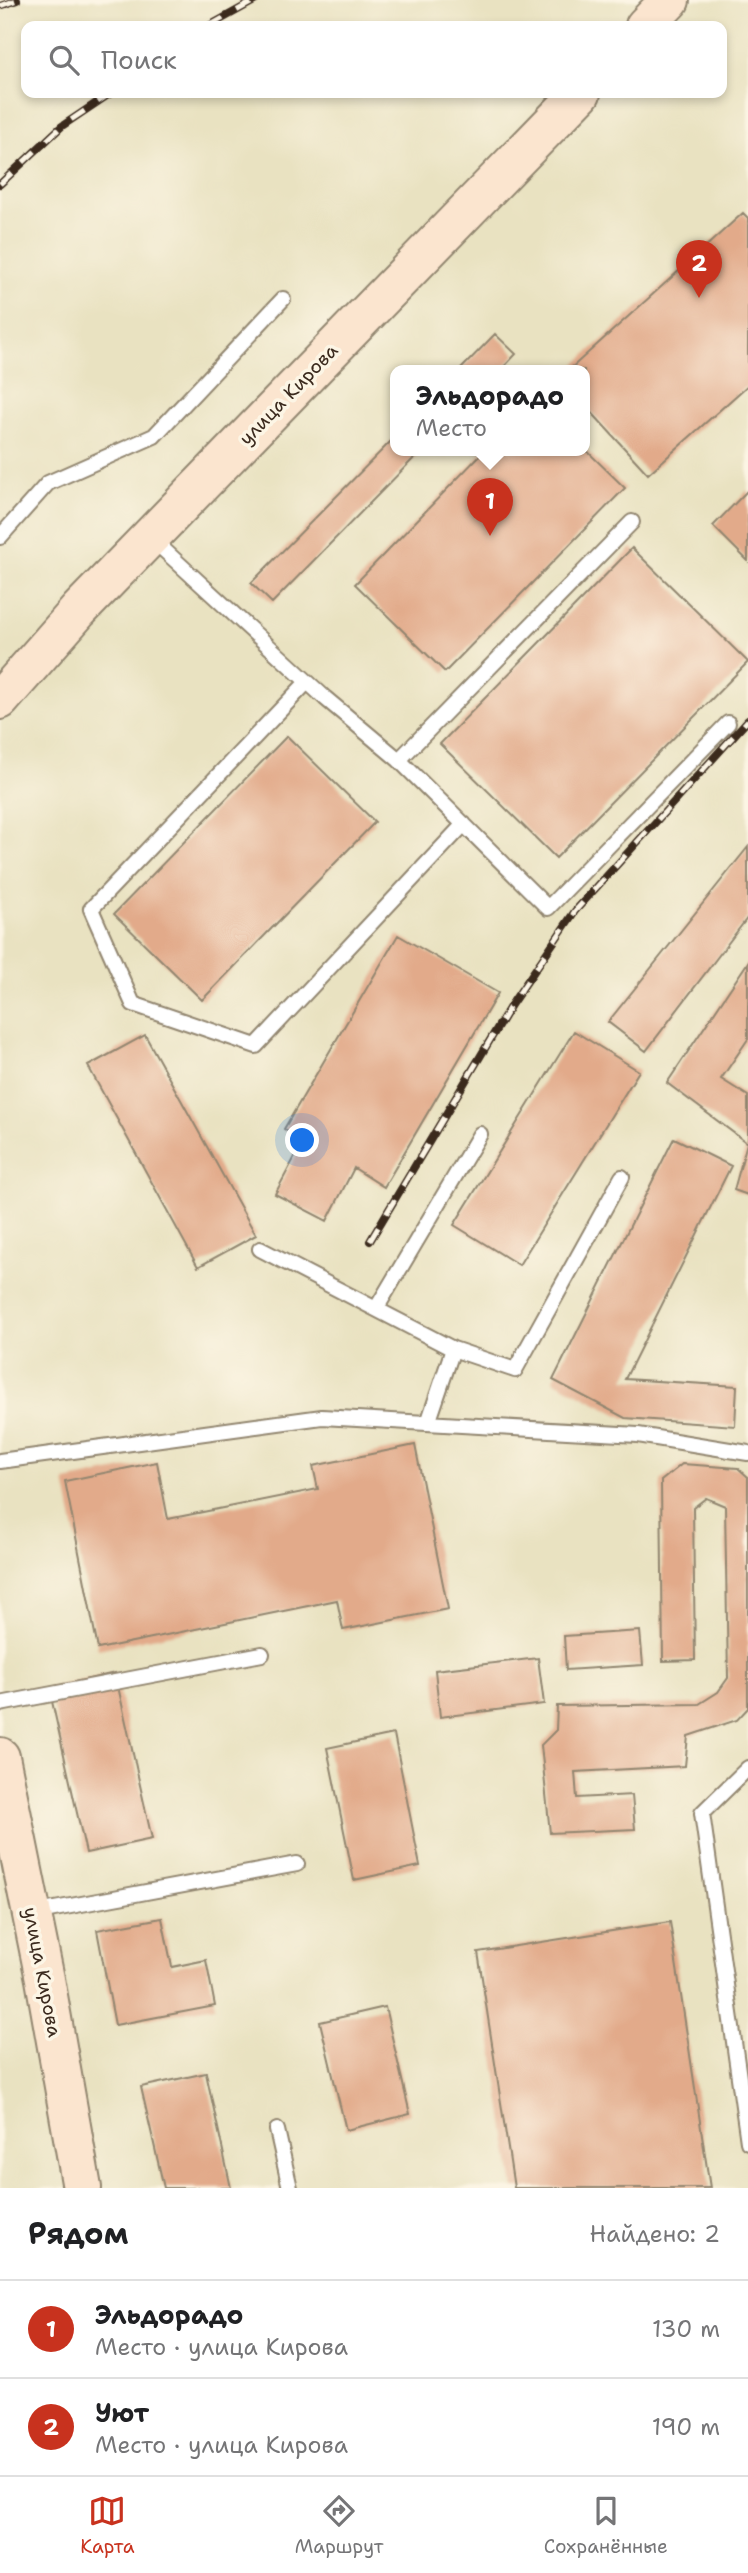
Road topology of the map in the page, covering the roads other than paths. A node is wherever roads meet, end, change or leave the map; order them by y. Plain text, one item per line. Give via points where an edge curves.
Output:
1 (670, 0) edge
2 (650, 21) edge
3 (575, 98) edge
4 (283, 299) dead end
5 (632, 522) dead end
6 (0, 537) edge
7 (150, 537) junction
8 (307, 682) junction
9 (0, 700) edge
10 (728, 723) dead end
11 (399, 760) junction
12 (464, 824) junction
13 (480, 1134) dead end
14 (622, 1177) dead end
15 (260, 1249) dead end
16 (376, 1309) junction
17 (453, 1349) junction
18 (428, 1423) junction
19 (748, 1453) edge
20 (0, 1461) edge
21 (262, 1654) dead end
22 (0, 1704) edge
23 (0, 1757) edge
24 (748, 1768) edge
25 (297, 1864) dead end
26 (32, 1913) junction
27 (277, 2130) dead end
28 (748, 2142) edge
29 (82, 2188) edge
30 (290, 2188) edge

1 - 2 main road
3 - 7 main road, улица Кирова
4 - 6 lane via 154,436 48,483
5 - 11 lane
7 - 8 lane
7 - 9 main road, улица Кирова
8 - 11 lane
8 - 12 lane via 91,909 133,1004 256,1046
10 - 12 lane via 548,908
11 - 12 lane
13 - 16 lane
14 - 17 lane via 515,1370
15 - 16 lane
16 - 17 lane
17 - 18 lane
18 - 19 lane via 638,1435
18 - 20 lane via 322,1417
21 - 22 lane
23 - 26 main road, улица Кирова
24 - 28 lane via 702,1813
25 - 26 lane
26 - 29 main road, улица Кирова
27 - 30 lane

